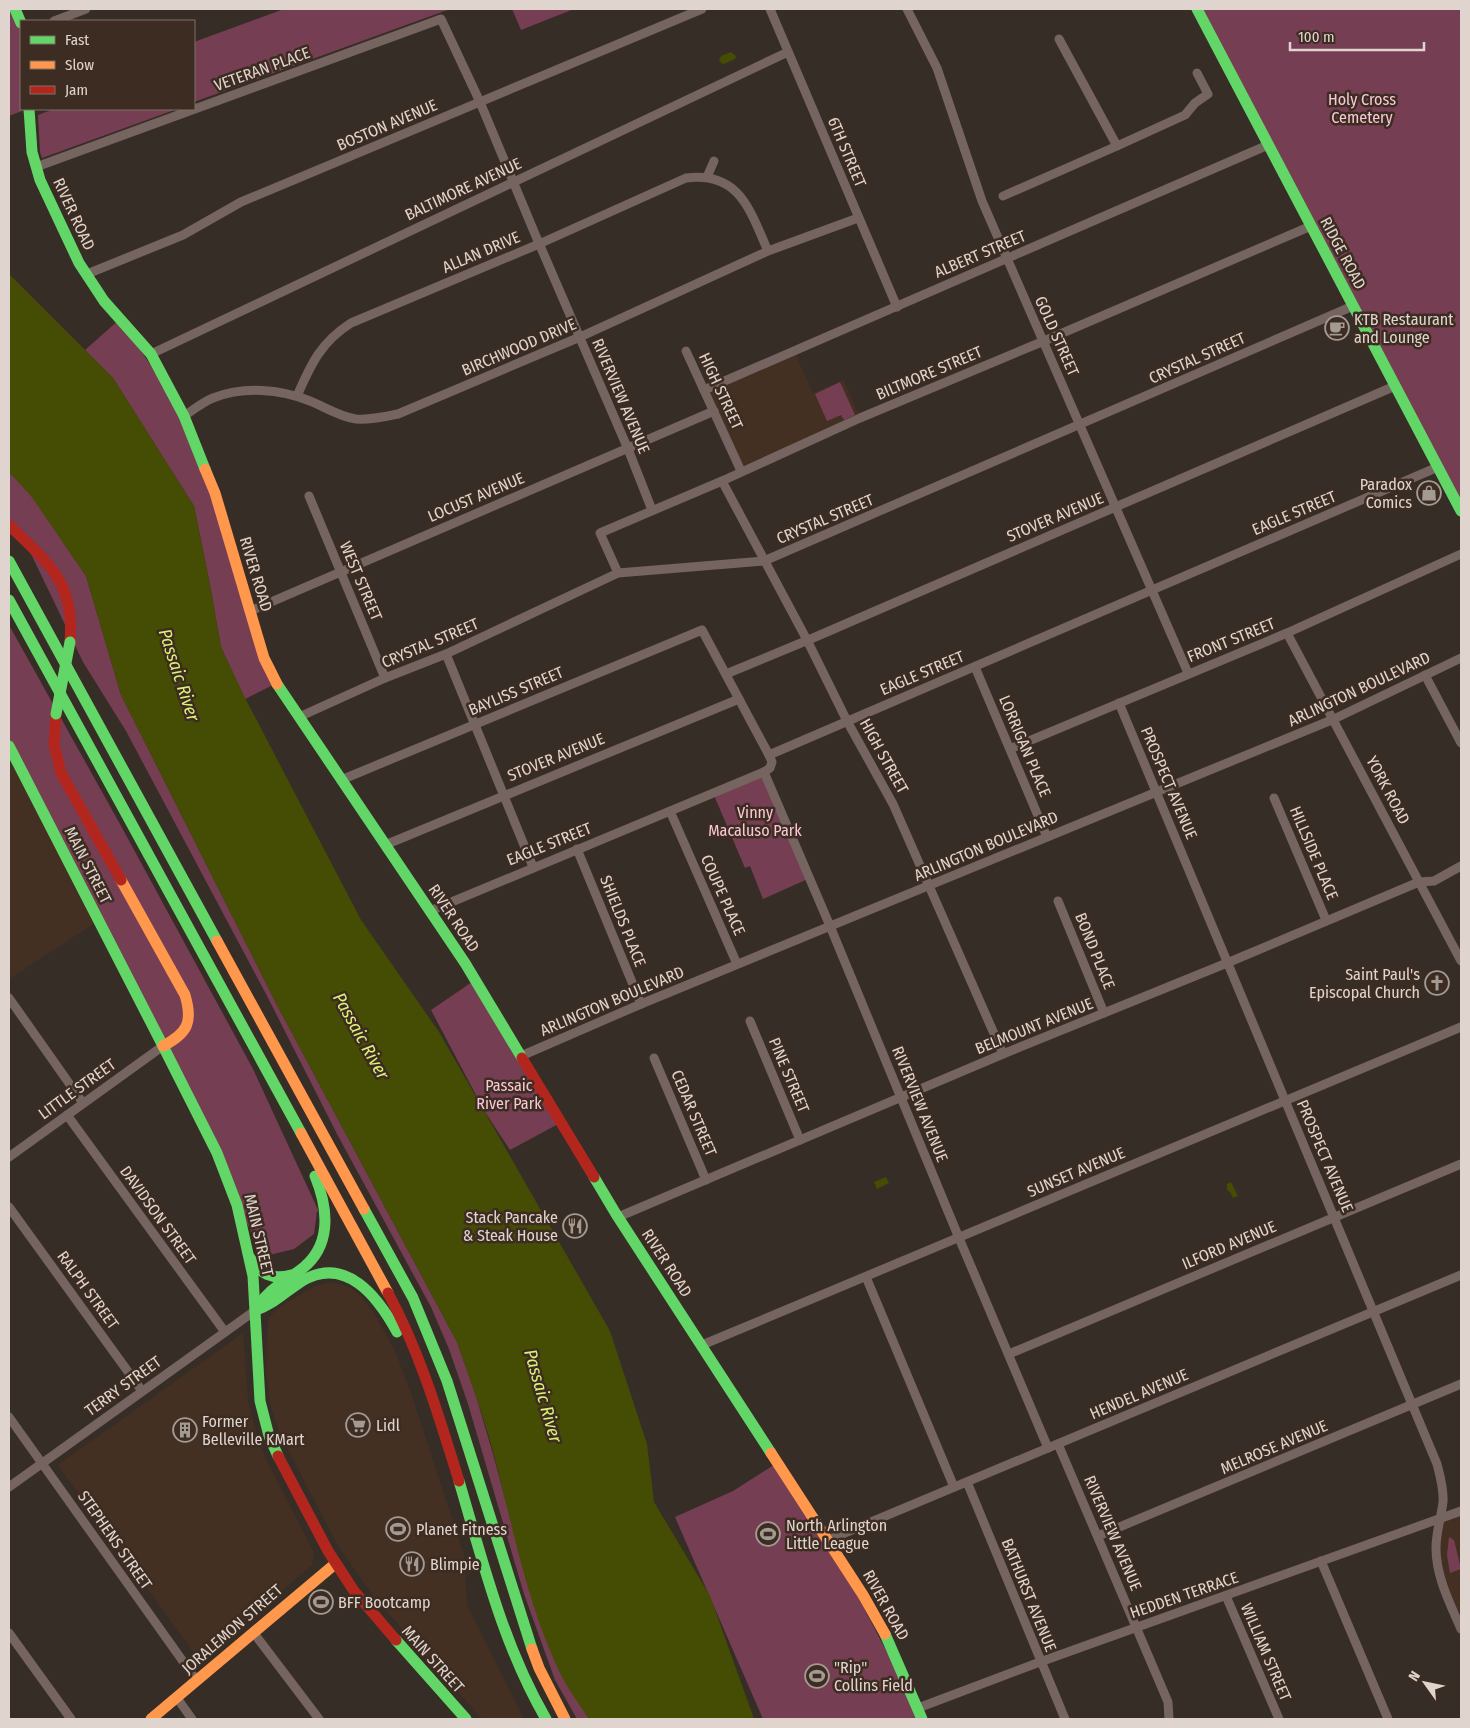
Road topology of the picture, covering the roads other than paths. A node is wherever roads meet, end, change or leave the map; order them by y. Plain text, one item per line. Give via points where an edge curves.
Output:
1 (15, 9) edge
2 (86, 9) edge
3 (702, 9) edge
4 (770, 9) edge
5 (907, 9) edge
6 (1196, 9) edge
7 (441, 19) joint
8 (57, 20) edge
9 (20, 21) edge
10 (1059, 39) dead end
11 (788, 52) junction
12 (1197, 72) dead end
13 (480, 102) junction
14 (195, 109) edge
15 (29, 110) edge
16 (192, 110) edge
17 (1268, 145) junction
18 (1117, 146) junction
19 (714, 161) dead end
20 (36, 167) junction
21 (707, 177) junction
22 (512, 182) junction
23 (1003, 196) dead end
24 (858, 218) junction
25 (1311, 226) junction
26 (539, 244) junction
27 (768, 251) junction
28 (1007, 259) junction
29 (87, 274) junction
30 (1353, 306) junction
31 (897, 307) junction
32 (580, 337) junction
33 (1044, 341) junction
34 (686, 351) dead end
35 (151, 354) junction
36 (1395, 386) junction
37 (704, 390) junction
38 (297, 396) junction
39 (714, 411) junction
40 (184, 416) junction
41 (1079, 425) junction
42 (628, 449) junction
43 (1438, 467) junction
44 (741, 471) junction
45 (722, 481) junction
46 (309, 496) dead end
47 (1115, 508) junction
48 (652, 510) junction
49 (1461, 512) edge
50 (9, 525) edge
51 (1461, 554) edge
52 (9, 561) edge
53 (764, 561) junction
54 (340, 572) junction
55 (618, 573) junction
56 (1151, 590) junction
57 (9, 600) edge
58 (250, 611) junction
59 (1287, 633) junction
60 (807, 640) junction
61 (446, 654) junction
62 (1461, 658) edge
63 (975, 667) junction
64 (1188, 673) junction
65 (726, 674) junction
66 (1425, 675) junction
67 (385, 678) junction
68 (739, 698) junction
69 (1119, 703) junction
70 (300, 717) junction
71 (1334, 719) junction
72 (847, 721) junction
73 (474, 724) junction
74 (1461, 743) edge
75 (9, 746) edge
76 (1010, 749) junction
77 (769, 756) junction
78 (764, 772) junction
79 (341, 780) junction
80 (1157, 792) junction
81 (504, 795) junction
82 (1274, 798) dead end
83 (670, 811) junction
84 (1046, 837) junction
85 (385, 845) junction
86 (577, 849) junction
87 (533, 866) junction
88 (1461, 866) edge
89 (1419, 882) junction
90 (928, 886) junction
91 (1058, 901) dead end
92 (430, 910) junction
93 (1326, 920) junction
94 (830, 926) junction
95 (1461, 961) edge
96 (1227, 963) junction
97 (737, 964) junction
98 (9, 998) edge
99 (641, 1004) junction
100 (234, 1012) junction
101 (1104, 1013) junction
102 (750, 1021) dead end
103 (1461, 1027) edge
104 (163, 1046) junction
105 (1003, 1054) junction
106 (521, 1056) junction
107 (654, 1058) dead end
108 (901, 1097) junction
109 (1285, 1101) junction
110 (84, 1103) junction
111 (67, 1115) junction
112 (800, 1140) junction
113 (9, 1157) edge
114 (1461, 1164) edge
115 (706, 1180) junction
116 (9, 1207) edge
117 (618, 1217) junction
118 (1334, 1217) junction
119 (959, 1238) junction
120 (250, 1258) junction
121 (303, 1268) junction
122 (1461, 1275) edge
123 (866, 1277) junction
124 (256, 1310) junction
125 (1374, 1311) junction
126 (225, 1332) junction
127 (702, 1345) junction
128 (1009, 1354) junction
129 (1461, 1384) edge
130 (142, 1391) junction
131 (1413, 1405) junction
132 (9, 1417) edge
133 (1058, 1444) junction
134 (1048, 1448) junction
135 (453, 1457) junction
136 (42, 1463) junction
137 (967, 1482) junction
138 (9, 1487) edge
139 (954, 1487) junction
140 (1461, 1511) edge
141 (1439, 1519) junction
142 (1098, 1536) junction
143 (828, 1540) junction
144 (1321, 1561) junction
145 (335, 1564) junction
146 (1226, 1596) junction
147 (1136, 1627) junction
148 (1461, 1629) edge
149 (253, 1632) junction
150 (9, 1633) edge
151 (1040, 1662) junction
152 (197, 1681) junction
153 (177, 1698) junction
154 (918, 1708) junction
155 (70, 1719) edge
156 (151, 1719) edge
157 (192, 1719) edge
158 (319, 1719) edge
159 (466, 1719) edge
160 (546, 1719) edge
161 (566, 1719) edge
162 (922, 1719) edge
163 (1065, 1719) edge
164 (1169, 1719) edge
165 (1279, 1719) edge
166 (1388, 1719) edge

1 - 9 main road
2 - 8 street
3 - 13 street, BOSTON AVENUE
4 - 11 street, 6TH STREET
5 - 28 street, GOLD STREET via 937,68 982,201
6 - 17 main road, RIDGE ROAD
7 - 13 street, RIVERVIEW AVENUE
7 - 14 street, VETERAN PLACE
10 - 18 street
11 - 22 street, BALTIMORE AVENUE
11 - 24 street, 6TH STREET
12 - 18 street via 1208,94 1195,103 1186,116
13 - 22 street, RIVERVIEW AVENUE
13 - 29 street, BOSTON AVENUE via 241,202 183,235
15 - 20 main road, RIVER ROAD
16 - 20 street, VETERAN PLACE
17 - 25 main road, RIDGE ROAD
17 - 28 street, ALBERT STREET
18 - 23 street
19 - 21 street
20 - 29 main road, RIVER ROAD via 76,257
21 - 26 street, ALLAN DRIVE via 674,182
21 - 27 street, ALLAN DRIVE via 723,182 740,194
22 - 26 street, RIVERVIEW AVENUE
22 - 35 street, BALTIMORE AVENUE
24 - 27 street, BIRCHWOOD DRIVE
24 - 31 street, 6TH STREET
25 - 30 main road, RIDGE ROAD
25 - 33 street, BILTMORE STREET
26 - 32 street, RIVERVIEW AVENUE
26 - 38 street, ALLAN DRIVE via 351,323 330,338 317,355
27 - 32 street, BIRCHWOOD DRIVE
28 - 31 street, ALBERT STREET
28 - 33 street, GOLD STREET
29 - 35 main road, RIVER ROAD via 104,301
30 - 36 main road, RIDGE ROAD
30 - 41 street, CRYSTAL STREET
31 - 37 street, ALBERT STREET
32 - 38 street, BIRCHWOOD DRIVE via 398,414 354,418
32 - 42 street, RIVERVIEW AVENUE
33 - 41 street, GOLD STREET
33 - 44 street, BILTMORE STREET
34 - 37 street, HIGH STREET
35 - 40 main road, RIVER ROAD
36 - 43 main road, RIDGE ROAD
36 - 47 street, STOVER AVENUE
37 - 39 street, HIGH STREET
38 - 40 street, BIRCHWOOD DRIVE via 272,391 241,391 211,399
39 - 42 street, LOCUST AVENUE
39 - 44 street, HIGH STREET
40 - 58 main road, RIVER ROAD via 215,493
41 - 47 street, GOLD STREET
41 - 53 street, CRYSTAL STREET
42 - 48 street, RIVERVIEW AVENUE
42 - 54 street, LOCUST AVENUE
43 - 49 main road, RIDGE ROAD
43 - 56 street, EAGLE STREET
44 - 45 street, BILTMORE STREET
45 - 48 street, BILTMORE STREET
45 - 53 street, HIGH STREET
46 - 54 street, WEST STREET
47 - 56 street, GOLD STREET
47 - 60 street, STOVER AVENUE
48 - 55 street, BILTMORE STREET via 600,533
50 - 104 main road, bridge via 53,569 65,589 71,609 72,630 56,714 54,745 61,773 186,995 188,1026 176,1040
51 - 59 street, FRONT STREET
52 - 161 main road via 417,1306 452,1389 527,1638
53 - 55 street, CRYSTAL STREET
53 - 60 street, HIGH STREET
54 - 58 street, LOCUST AVENUE
54 - 67 street, WEST STREET
55 - 61 street, CRYSTAL STREET
56 - 63 street, EAGLE STREET
56 - 64 street, GOLD STREET
57 - 100 main road
58 - 70 main road, RIVER ROAD via 264,658
59 - 64 street, FRONT STREET
59 - 71 street, YORK ROAD
60 - 65 street, STOVER AVENUE
60 - 72 street, HIGH STREET
61 - 67 street, CRYSTAL STREET
61 - 73 street
62 - 66 street, ARLINGTON BOULEVARD
63 - 72 street, EAGLE STREET
63 - 76 street, LORRIGAN PLACE
64 - 69 street, FRONT STREET
65 - 68 street
65 - 73 street, BAYLISS STREET via 702,630
66 - 71 street, ARLINGTON BOULEVARD
66 - 74 street
67 - 70 street, CRYSTAL STREET
68 - 77 street
68 - 81 street, STOVER AVENUE
69 - 76 street, FRONT STREET
69 - 80 street, PROSPECT AVENUE
70 - 79 main road, RIVER ROAD
71 - 80 street, ARLINGTON BOULEVARD
71 - 89 street, YORK ROAD
72 - 77 street, EAGLE STREET
72 - 90 street, HIGH STREET via 893,804
73 - 79 street, BAYLISS STREET
73 - 81 street
75 - 104 main road, MAIN STREET
76 - 84 street, LORRIGAN PLACE
77 - 78 street via 772,762
78 - 83 street, EAGLE STREET
78 - 94 street, RIVERVIEW AVENUE
79 - 85 main road, RIVER ROAD
80 - 84 street, ARLINGTON BOULEVARD
80 - 96 street, PROSPECT AVENUE
81 - 85 street, STOVER AVENUE
81 - 87 street
82 - 93 street, HILLSIDE PLACE
83 - 86 street, EAGLE STREET
83 - 97 street, COUPE PLACE
84 - 90 street, ARLINGTON BOULEVARD
85 - 92 main road, RIVER ROAD
86 - 87 street, EAGLE STREET
86 - 99 street, SHIELDS PLACE
87 - 92 street, EAGLE STREET
88 - 89 street, BELMOUNT AVENUE via 1434,880
89 - 93 street, BELMOUNT AVENUE
89 - 95 street, YORK ROAD
90 - 94 street, ARLINGTON BOULEVARD
90 - 105 street, HIGH STREET
91 - 101 street, BOND PLACE
92 - 106 main road, RIVER ROAD
93 - 96 street, BELMOUNT AVENUE
94 - 97 street, ARLINGTON BOULEVARD
94 - 108 street, RIVERVIEW AVENUE
96 - 101 street, BELMOUNT AVENUE
96 - 109 street, PROSPECT AVENUE
97 - 99 street, ARLINGTON BOULEVARD
98 - 110 street
99 - 106 street, ARLINGTON BOULEVARD
100 - 121 main road via 322,1192 326,1217 323,1241 318,1252
100 - 135 main road via 396,1308 422,1366
101 - 105 street, BELMOUNT AVENUE
102 - 112 street, PINE STREET
103 - 109 street, SUNSET AVENUE
104 - 110 street, LITTLE STREET
104 - 120 main road, MAIN STREET via 228,1178
105 - 108 street, BELMOUNT AVENUE
106 - 117 main road, RIVER ROAD
107 - 115 street, CEDAR STREET
108 - 112 street, BELMOUNT AVENUE
108 - 119 street, RIVERVIEW AVENUE
109 - 118 street, PROSPECT AVENUE
109 - 119 street, SUNSET AVENUE
110 - 111 street, LITTLE STREET
111 - 113 street, LITTLE STREET
111 - 126 street, DAVIDSON STREET
112 - 115 street, BELMOUNT AVENUE
114 - 118 street, ILFORD AVENUE
115 - 117 street, BELMOUNT AVENUE
116 - 130 street, RALPH STREET
117 - 127 main road, RIVER ROAD
118 - 125 street, PROSPECT AVENUE
118 - 128 street, ILFORD AVENUE
119 - 123 street, SUNSET AVENUE
119 - 128 street, RIVERVIEW AVENUE
120 - 121 main road via 261,1273 277,1279
120 - 124 main road, MAIN STREET
121 - 124 main road via 265,1295
122 - 125 street, HENDEL AVENUE
123 - 127 street, SUNSET AVENUE
123 - 139 street
124 - 126 street, TERRY STREET
124 - 135 main road via 270,1305 300,1282 317,1274 335,1273 363,1286 394,1325
124 - 145 main road, MAIN STREET via 257,1381 264,1420 279,1458
125 - 131 street, PROSPECT AVENUE
125 - 133 street, HENDEL AVENUE
126 - 130 street, TERRY STREET
127 - 143 main road, RIVER ROAD
128 - 134 street, RIVERVIEW AVENUE
129 - 131 street, MELROSE AVENUE
130 - 136 street, TERRY STREET
131 - 141 street, PROSPECT AVENUE via 1442,1484 1443,1502
131 - 142 street, MELROSE AVENUE
132 - 136 street, STEPHENS STREET
133 - 134 street, HENDEL AVENUE
133 - 142 street, RIVERVIEW AVENUE
134 - 137 street, HENDEL AVENUE
135 - 160 main road via 499,1614 523,1676
136 - 138 street, TERRY STREET
136 - 152 street, STEPHENS STREET
137 - 139 street, HENDEL AVENUE
137 - 151 street, BATHURST AVENUE
139 - 143 street, HENDEL AVENUE
140 - 141 street, HEDDEN TERRACE
141 - 144 street, HEDDEN TERRACE
141 - 148 street, PROSPECT AVENUE via 1437,1567
142 - 147 street, RIVERVIEW AVENUE
143 - 154 main road, RIVER ROAD via 880,1623
144 - 146 street, HEDDEN TERRACE
144 - 166 street
145 - 149 main road, JORALEMON STREET
145 - 159 main road, MAIN STREET via 369,1610
146 - 147 street, HEDDEN TERRACE
146 - 165 street, WILLIAM STREET
147 - 151 street, HEDDEN TERRACE
147 - 164 street, RIVERVIEW AVENUE via 1168,1702
149 - 152 main road, JORALEMON STREET
149 - 158 street
150 - 155 street
151 - 154 street, HEDDEN TERRACE
151 - 163 street, BATHURST AVENUE
152 - 153 main road, JORALEMON STREET
153 - 156 main road, JORALEMON STREET
153 - 157 street
154 - 162 main road, RIVER ROAD

